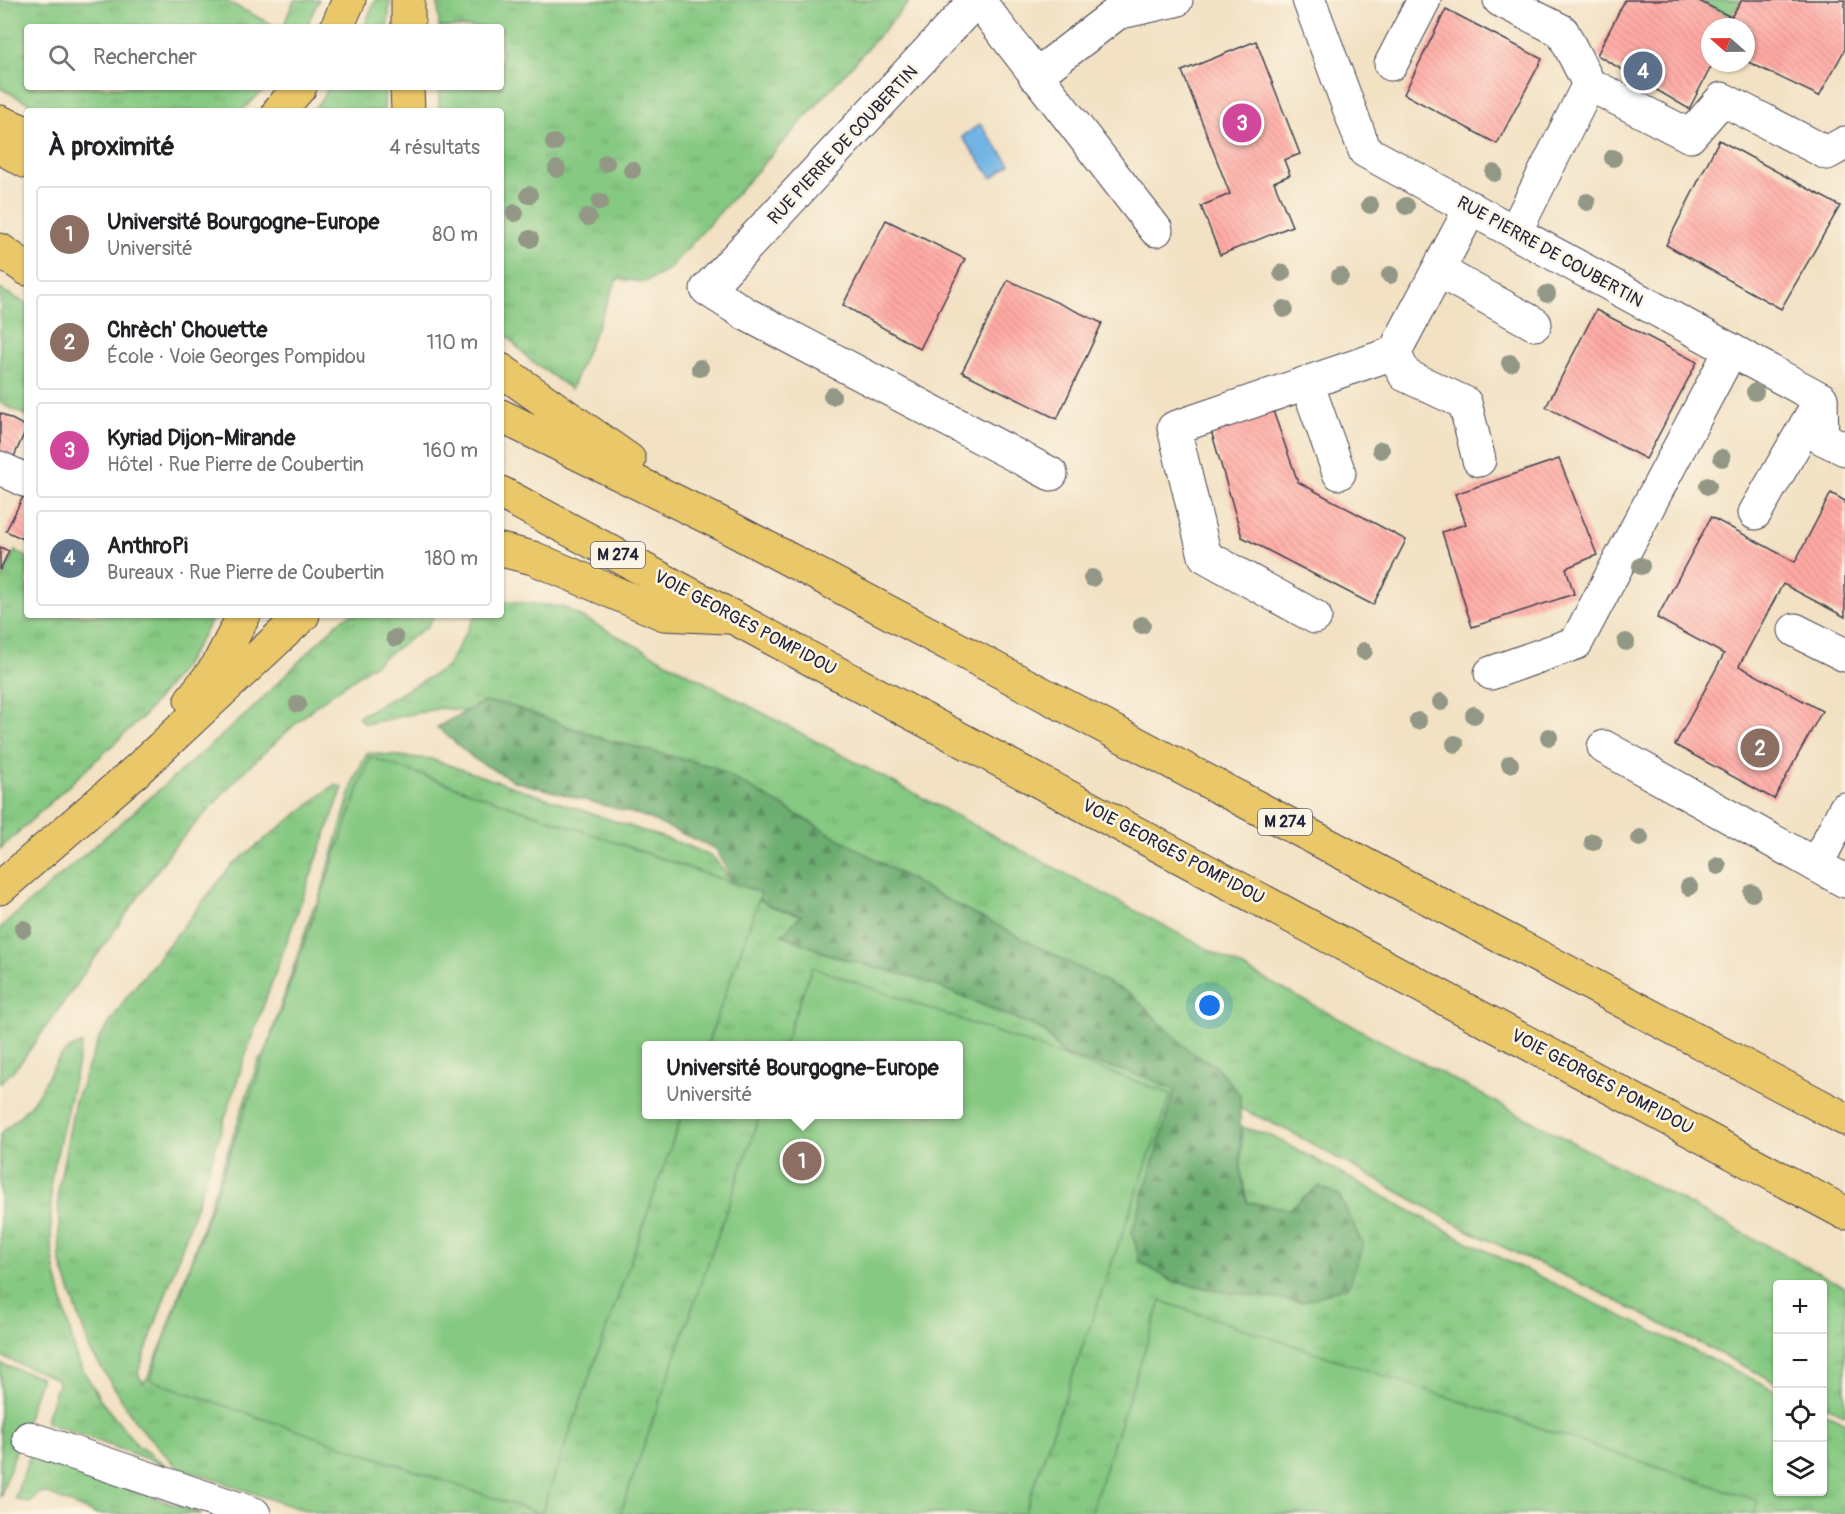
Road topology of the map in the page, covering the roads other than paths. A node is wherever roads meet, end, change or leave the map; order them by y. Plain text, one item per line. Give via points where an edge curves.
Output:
1 (349, 0) edge
2 (408, 0) edge
3 (977, 0) edge
4 (1176, 0) edge
5 (1309, 0) edge
6 (1424, 0) edge
7 (1500, 0) edge
8 (338, 24) edge
9 (408, 24) edge
10 (1391, 63) dead end
11 (1035, 76) junction
12 (1589, 84) junction
13 (297, 90) edge
14 (407, 90) edge
15 (282, 108) edge
16 (408, 108) edge
17 (0, 123) edge
18 (24, 132) edge
19 (1845, 143) edge
20 (0, 147) edge
21 (24, 160) edge
22 (1471, 208) junction
23 (0, 227) edge
24 (1155, 230) dead end
25 (1515, 232) junction
26 (24, 239) edge
27 (0, 250) edge
28 (24, 267) edge
29 (1438, 270) junction
30 (1535, 324) dead end
31 (1731, 350) junction
32 (1394, 353) junction
33 (504, 372) edge
34 (1307, 383) junction
35 (1821, 399) junction
36 (504, 417) edge
37 (1845, 449) edge
38 (1479, 460) dead end
39 (0, 468) edge
40 (1339, 473) dead end
41 (1051, 474) dead end
42 (24, 480) edge
43 (504, 495) edge
44 (1755, 513) dead end
45 (724, 525) junction
46 (504, 551) edge
47 (1315, 616) dead end
48 (242, 618) edge
49 (300, 618) edge
50 (735, 618) junction
51 (1795, 630) dead end
52 (1845, 655) edge
53 (1491, 673) dead end
54 (1604, 747) dead end
55 (136, 771) junction
56 (1845, 809) edge
57 (1816, 865) junction
58 (1845, 881) edge
59 (0, 888) edge
60 (1845, 1119) edge
61 (1845, 1213) edge
62 (29, 1438) dead end
63 (254, 1514) edge

1 - 8 main road
2 - 9 main road
3 - 11 street
3 - 41 street, RUE PIERRE DE COUBERTIN via 708,289 746,314
4 - 11 street via 1117,13
5 - 22 street, RUE PIERRE DE COUBERTIN via 1365,151
6 - 10 street
7 - 12 street via 1562,32
11 - 24 street
12 - 19 street via 1690,136 1722,99 1827,153
12 - 25 street
13 - 15 main road
14 - 16 main road
17 - 18 main road
20 - 21 main road
22 - 25 street, RUE PIERRE DE COUBERTIN
22 - 29 street
23 - 26 main road
25 - 31 street, RUE PIERRE DE COUBERTIN
27 - 28 main road
29 - 30 street
29 - 32 street
31 - 35 street, RUE PIERRE DE COUBERTIN
31 - 53 street via 1576,643
32 - 34 street
32 - 38 street via 1405,375 1465,403
33 - 45 main road
34 - 40 street
34 - 47 street via 1174,428 1205,556
35 - 37 street via 1822,438
35 - 44 street
36 - 45 main road, M 274
39 - 42 street
43 - 50 main road, VOIE GEORGES POMPIDOU / M 274
45 - 60 main road, M 274
46 - 50 main road via 532,558 664,614
48 - 55 main road via 217,667
49 - 55 main road
50 - 61 main road, VOIE GEORGES POMPIDOU / M 274
51 - 52 street
54 - 57 street
55 - 59 main road
56 - 57 street
57 - 58 street
62 - 63 street

